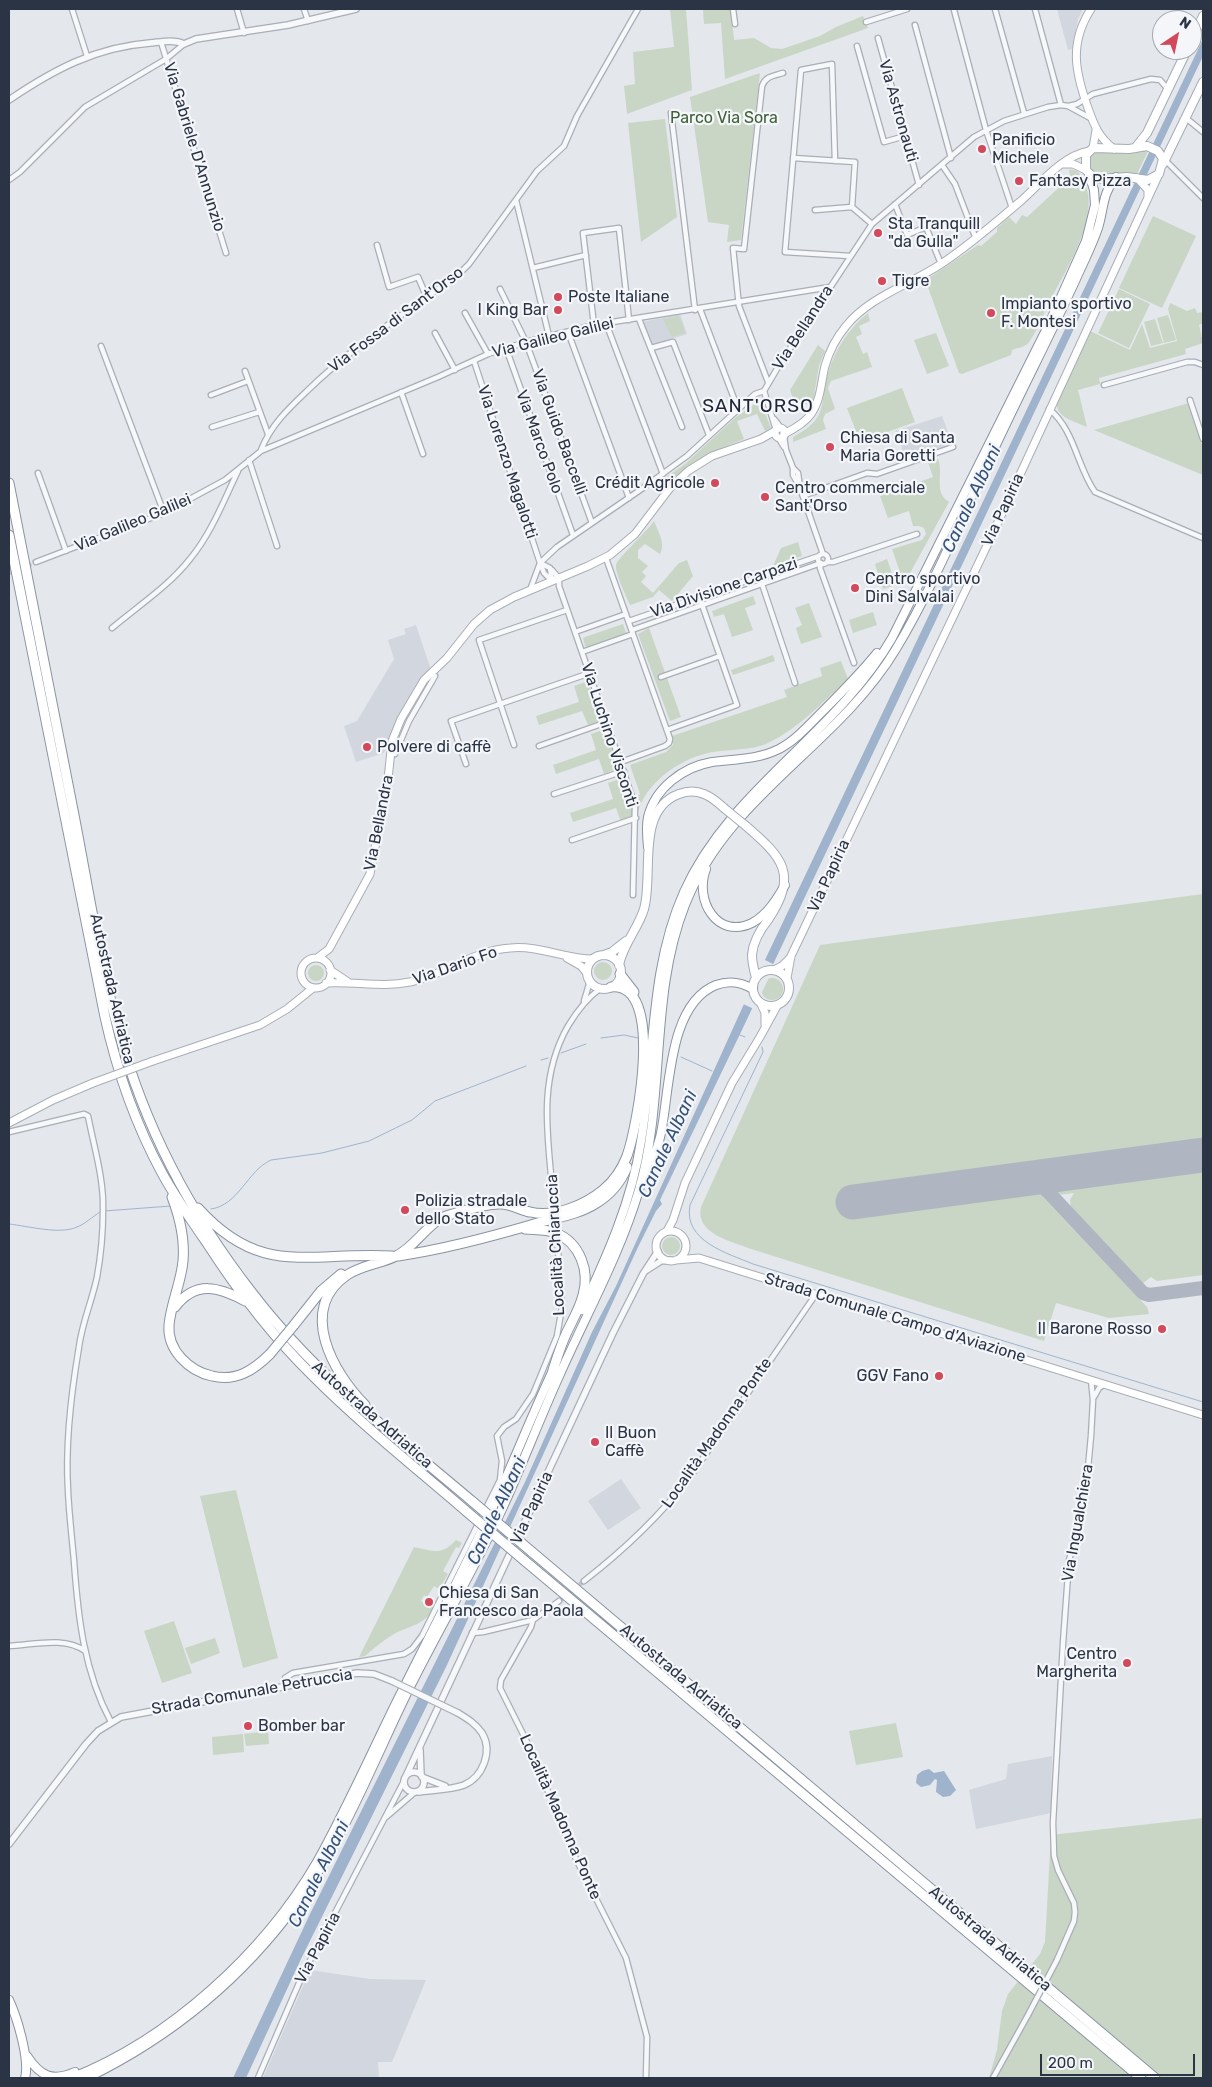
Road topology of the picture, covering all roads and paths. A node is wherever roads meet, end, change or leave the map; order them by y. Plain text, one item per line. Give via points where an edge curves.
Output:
1 (72, 9) edge
2 (237, 9) edge
3 (304, 9) edge
4 (356, 9) edge
5 (638, 9) edge
6 (733, 9) edge
7 (907, 9) edge
8 (995, 9) edge
9 (1035, 9) edge
10 (1091, 9) edge
11 (954, 10) dead end
12 (308, 21) junction
13 (866, 22) dead end
14 (734, 24) dead end
15 (915, 24) dead end
16 (244, 32) junction
17 (878, 38) dead end
18 (161, 42) junction
19 (184, 44) junction
20 (857, 46) dead end
21 (87, 56) junction
22 (166, 58) junction
23 (1181, 60) edge
24 (1181, 60) edge
25 (783, 73) dead end
26 (1203, 82) edge
27 (1166, 87) junction
28 (1084, 99) junction
29 (9, 100) edge
30 (1061, 105) junction
31 (1068, 106) junction
32 (671, 112) dead end
33 (1024, 113) junction
34 (1186, 118) junction
35 (1092, 119) junction
36 (1149, 128) junction
37 (1096, 129) junction
38 (986, 130) junction
39 (1203, 132) edge
40 (905, 136) junction
41 (1135, 148) junction
42 (1114, 149) junction
43 (1090, 150) junction
44 (794, 158) junction
45 (951, 158) junction
46 (836, 161) junction
47 (1164, 162) junction
48 (1063, 164) junction
49 (942, 165) junction
50 (1087, 172) junction
51 (1159, 174) junction
52 (1116, 177) junction
53 (1137, 178) junction
54 (9, 180) edge
55 (919, 185) junction
56 (1148, 198) junction
57 (1203, 198) edge
58 (516, 200) junction
59 (895, 204) junction
60 (852, 207) junction
61 (1012, 208) junction
62 (815, 210) dead end
63 (872, 224) junction
64 (976, 239) junction
65 (377, 245) dead end
66 (226, 253) dead end
67 (586, 255) junction
68 (850, 256) junction
69 (941, 264) junction
70 (533, 268) junction
71 (830, 287) junction
72 (500, 290) dead end
73 (427, 298) junction
74 (739, 302) junction
75 (697, 310) junction
76 (465, 313) dead end
77 (638, 319) junction
78 (629, 320) junction
79 (606, 323) junction
80 (594, 325) junction
81 (568, 332) junction
82 (435, 334) dead end
83 (549, 336) junction
84 (526, 342) junction
85 (101, 346) dead end
86 (506, 348) junction
87 (652, 348) junction
88 (488, 354) junction
89 (474, 361) junction
90 (1203, 365) edge
91 (455, 370) junction
92 (245, 371) dead end
93 (248, 381) junction
94 (768, 382) junction
95 (1104, 385) dead end
96 (401, 392) junction
97 (764, 392) junction
98 (211, 395) dead end
99 (1190, 400) dead end
100 (738, 409) junction
101 (258, 412) junction
102 (1048, 413) junction
103 (212, 427) dead end
104 (682, 427) dead end
105 (780, 433) junction
106 (268, 434) junction
107 (709, 435) junction
108 (1203, 440) edge
109 (993, 442) junction
110 (952, 447) dead end
111 (261, 451) junction
112 (423, 454) dead end
113 (249, 460) junction
114 (239, 470) junction
115 (38, 473) dead end
116 (663, 474) junction
117 (9, 484) edge
118 (803, 496) junction
119 (629, 498) junction
120 (164, 513) junction
121 (592, 523) junction
122 (917, 534) dead end
123 (9, 535) edge
124 (573, 536) junction
125 (1203, 538) edge
126 (277, 546) dead end
127 (66, 551) junction
128 (821, 555) junction
129 (606, 558) junction
130 (36, 562) tunnel mouth
131 (540, 563) junction
132 (824, 563) junction
133 (760, 575) junction
134 (555, 579) junction
135 (762, 584) junction
136 (530, 590) junction
137 (699, 596) junction
138 (702, 605) junction
139 (568, 610) junction
140 (626, 614) junction
141 (629, 621) junction
142 (900, 624) junction
143 (112, 628) dead end
144 (575, 632) junction
145 (633, 632) junction
146 (582, 652) junction
147 (720, 656) junction
148 (854, 663) dead end
149 (590, 673) junction
150 (435, 676) dead end
151 (661, 677) dead end
152 (795, 683) dead end
153 (500, 704) junction
154 (408, 714) junction
155 (607, 722) junction
156 (667, 730) junction
157 (514, 745) dead end
158 (539, 746) dead end
159 (395, 754) dead end
160 (621, 762) junction
161 (466, 764) dead end
162 (624, 770) junction
163 (554, 794) dead end
164 (636, 818) junction
165 (572, 840) dead end
166 (648, 847) junction
167 (714, 849) junction
168 (785, 885) junction
169 (633, 895) dead end
170 (628, 940) junction
171 (329, 949) junction
172 (562, 955) junction
173 (604, 955) junction
174 (791, 956) junction
175 (752, 957) junction
176 (317, 958) junction
177 (593, 958) junction
178 (329, 967) junction
179 (620, 969) junction
180 (774, 970) junction
181 (764, 971) junction
182 (588, 977) junction
183 (756, 978) junction
184 (787, 978) junction
185 (303, 981) junction
186 (348, 982) junction
187 (326, 983) junction
188 (611, 987) junction
189 (313, 988) junction
190 (601, 988) junction
191 (753, 989) junction
192 (297, 999) junction
193 (582, 1004) junction
194 (761, 1004) junction
195 (777, 1006) junction
196 (765, 1027) junction
197 (9, 1122) edge
198 (9, 1132) edge
199 (166, 1180) junction
200 (182, 1189) junction
201 (639, 1189) junction
202 (677, 1205) junction
203 (520, 1229) junction
204 (667, 1231) junction
205 (678, 1232) junction
206 (685, 1240) junction
207 (658, 1251) junction
208 (397, 1256) junction
209 (699, 1258) junction
210 (673, 1260) junction
211 (643, 1274) junction
212 (816, 1294) junction
213 (248, 1303) junction
214 (173, 1310) junction
215 (553, 1370) junction
216 (1090, 1379) junction
217 (1106, 1384) junction
218 (1092, 1400) junction
219 (1203, 1415) edge
220 (414, 1452) junction
221 (584, 1581) tunnel mouth
222 (558, 1602) tunnel mouth
223 (533, 1620) junction
224 (472, 1633) junction
225 (9, 1646) edge
226 (84, 1651) junction
227 (284, 1685) junction
228 (111, 1722) junction
229 (420, 1742) junction
230 (422, 1776) junction
231 (405, 1778) junction
232 (450, 1788) junction
233 (416, 1792) junction
234 (383, 1820) junction
235 (9, 1844) edge
236 (9, 2000) edge
237 (149, 2036) junction
238 (26, 2056) junction
239 (25, 2078) edge
240 (71, 2078) edge
241 (87, 2078) edge
242 (258, 2078) edge
243 (646, 2078) edge
244 (993, 2078) edge
245 (1141, 2078) edge
246 (1155, 2078) edge

1 - 21 street
2 - 16 street
3 - 12 street
4 - 12 street
5 - 58 street, Via Fossa di Sant'Orso via 577,116 564,146 543,163
6 - 14 street
7 - 13 street
8 - 33 street
9 - 30 street
10 - 28 main road via 1076,46 1075,64
11 - 38 street
12 - 16 street
15 - 45 street
16 - 19 street via 196,39
17 - 40 street, Via Astronauti
18 - 19 street
18 - 21 street via 115,47
18 - 22 street, Via Gabriele D'Annunzio
19 - 22 street
20 - 40 street via 884,142
21 - 29 street via 52,72
22 - 54 street via 85,107
22 - 66 street, Via Gabriele D'Annunzio
23 - 27 street
24 - 36 main road
25 - 74 street via 764,80 762,86 744,249 733,248
26 - 34 main road
27 - 28 street via 1157,78
27 - 36 street via 1149,120
28 - 31 street
28 - 35 main road
30 - 31 street, Via Bellandra
30 - 33 street, Via Bellandra
31 - 35 street, Via Bellandra
32 - 75 street
33 - 38 street, Via Bellandra
34 - 39 street
34 - 47 main road
35 - 37 main road
36 - 41 main road
37 - 42 main road via 1102,140
37 - 43 main road
38 - 45 street, Via Bellandra
38 - 61 street
40 - 55 street, Via Astronauti
41 - 42 main road
41 - 47 main road via 1152,147
42 - 43 main road
43 - 48 main road
43 - 50 main road via 1085,161
44 - 46 street
44 - 46 street via 801,70 832,64
44 - 68 street via 785,252
45 - 49 street, Via Bellandra
46 - 60 street via 855,162
47 - 51 main road
47 - 57 street
48 - 50 main road via 1073,164
48 - 61 main road
49 - 55 street, Via Bellandra
49 - 64 street via 955,184
50 - 52 main road via 1099,179
50 - 109 main road via 1095,204 1086,241
51 - 53 main road via 1148,180
51 - 56 main road, Via Papiria
52 - 53 main road
52 - 109 main road via 1106,190 1097,231 1078,274
53 - 56 main road via 1148,190
55 - 59 street, Via Bellandra
56 - 102 main road, Via Papiria
58 - 70 street
58 - 73 street, Via Fossa di Sant'Orso via 470,264
59 - 63 street, Via Bellandra
59 - 69 street via 907,235 926,227
60 - 62 street
60 - 63 street
61 - 64 main road
63 - 68 street, Via Bellandra
64 - 69 main road
65 - 73 street via 389,287 418,277
67 - 70 street
67 - 78 street via 584,232 619,228
67 - 80 street
68 - 71 street, Via Bellandra
69 - 105 main road via 868,306 847,325 829,355 817,404 798,425
70 - 83 street
71 - 74 street, Via Galileo Galilei
71 - 94 street, Via Bellandra
72 - 84 street, Via Guido Baccelli
73 - 106 street, Via Fossa di Sant'Orso via 330,368 287,409
74 - 75 street, Via Galileo Galilei
74 - 94 street
75 - 77 street, Via Galileo Galilei
75 - 100 street
76 - 88 street
77 - 78 street, Via Galileo Galilei
77 - 87 street
78 - 79 street, Via Galileo Galilei
79 - 80 street, Via Galileo Galilei
79 - 116 street
80 - 81 street, Via Galileo Galilei
81 - 83 street, Via Galileo Galilei
81 - 119 street
82 - 91 street
83 - 84 street, Via Galileo Galilei
84 - 86 street, Via Galileo Galilei
84 - 121 street, Via Guido Baccelli
85 - 120 street
86 - 88 street, Via Galileo Galilei
86 - 124 street, Via Marco Polo
87 - 104 street
87 - 107 street via 673,342
88 - 89 street, Via Galileo Galilei
89 - 91 street, Via Galileo Galilei
89 - 131 street, Via Lorenzo Magalotti
90 - 95 street via 1186,362
91 - 96 street, Via Galileo Galilei
92 - 93 street
93 - 98 street
93 - 101 street
94 - 97 street, Via Bellandra
96 - 111 street, Via Galileo Galilei
96 - 112 street
97 - 100 street via 755,394
97 - 105 street
99 - 108 street
100 - 107 street
101 - 103 street
101 - 106 street
102 - 125 street via 1060,420 1095,492
102 - 174 main road, Via Papiria
105 - 118 street
105 - 129 main road, Via Bellandra via 720,453 688,471 670,488 632,537
106 - 111 street, Via Fossa di Sant'Orso
107 - 116 street
109 - 142 main road
109 - 167 main road via 921,604 885,666 854,705 747,809
110 - 118 street
111 - 113 street, Via Galileo Galilei
113 - 114 street, Via Galileo Galilei
113 - 126 street
114 - 120 street, Via Galileo Galilei
114 - 143 street via 190,559
115 - 127 street, Via Galileo Galilei
116 - 119 street
117 - 200 highway, Autostrada Adriatica via 112,1004 138,1092
118 - 128 street
119 - 121 street
120 - 127 street, Via Galileo Galilei
121 - 124 street
122 - 132 street, Via Divisione Carpazi
123 - 199 highway, Autostrada Adriatica via 104,1017 134,1111
124 - 131 street
127 - 130 street, Via Galileo Galilei
128 - 132 street via 818,560
128 - 132 street via 827,556
128 - 133 street, Via Divisione Carpazi
129 - 134 main road, Via Bellandra
129 - 140 street
131 - 134 street, Via Lorenzo Magalotti via 544,573
131 - 134 street via 549,566
131 - 136 street
132 - 135 street, Via Divisione Carpazi
132 - 148 street via 823,574
133 - 135 street
133 - 137 street, Via Divisione Carpazi
134 - 136 main road, Via Bellandra
134 - 139 street, Via Luchino Visconti
135 - 138 street, Via Divisione Carpazi
135 - 152 street
136 - 154 main road, Via Bellandra via 493,608 476,622 422,682
137 - 138 street
137 - 141 street, Via Divisione Carpazi
138 - 145 street, Via Divisione Carpazi
138 - 147 street
139 - 144 street, Via Luchino Visconti
139 - 153 street via 478,640
140 - 141 street
140 - 144 street
141 - 145 street
142 - 166 main road via 854,680 788,743 761,756 702,765 671,781 659,793 650,812
142 - 215 main road via 855,691 723,827 705,852 685,890 662,963 644,1126 632,1184 608,1252
144 - 146 street, Via Luchino Visconti
145 - 146 street, Via Luchino Visconti
145 - 156 street
146 - 149 street, Via Luchino Visconti
147 - 151 street
147 - 156 street via 737,705
149 - 153 street
149 - 155 street, Via Luchino Visconti
150 - 154 street, Via Bellandra
153 - 157 street
153 - 161 street via 451,721
154 - 159 street, Via Bellandra
154 - 171 main road, Via Bellandra via 391,744 388,780 370,874
155 - 158 street
155 - 160 street, Via Luchino Visconti
156 - 160 street via 670,739 665,746
160 - 162 street, Via Luchino Visconti
162 - 163 street
162 - 164 street, Via Luchino Visconti
164 - 165 street
164 - 169 street
166 - 168 main road, bridge via 657,815 666,803 686,792 701,792 746,826 775,854 783,868
166 - 170 main road via 645,902
167 - 168 main road via 704,876 702,893 710,913 723,923 737,926 754,922 769,908
167 - 201 main road via 689,896 670,954 653,1117
168 - 175 main road via 779,902 757,937
170 - 173 main road
170 - 179 main road
171 - 176 main road, Via Bellandra
171 - 178 main road, Via Bellandra
172 - 177 main road, Via Dario Fo
172 - 182 main road, Via Dario Fo via 581,966
172 - 186 main road, Via Dario Fo via 534,948 500,949 409,982 372,986
173 - 177 main road
173 - 179 main road via 613,958
174 - 180 main road, Via Papiria
174 - 184 main road, Via Papiria
175 - 181 main road
175 - 183 main road
176 - 178 main road
176 - 185 main road, Via Bellandra via 305,964 301,972
177 - 182 main road via 587,968
178 - 186 main road, Via Dario Fo
178 - 187 main road, Via Bellandra via 330,978
179 - 188 main road via 616,983
179 - 203 highway via 642,1003 648,1032 637,1129 627,1168 614,1189 594,1205
180 - 181 main road
180 - 184 main road
181 - 183 main road
182 - 190 main road
182 - 193 street
183 - 191 main road
184 - 195 main road, Via Papiria via 789,995
185 - 189 main road
185 - 192 main road, Via Bellandra
186 - 187 main road, Via Dario Fo
187 - 189 main road, Via Bellandra
188 - 190 main road
188 - 208 highway via 624,989 636,1001 643,1018 644,1034 630,1146 614,1178 588,1200 550,1213 532,1213 500,1204 446,1216
189 - 192 main road, Via Bellandra
190 - 193 street
191 - 194 main road
191 - 201 main road via 737,982 720,984 704,992 689,1010 676,1043 658,1146
192 - 197 main road, Via Bellandra, bridge via 278,1016 260,1025 93,1083
193 - 227 street, Località Chiaruccia, bridge via 556,1052 548,1080 546,1106 562,1307 557,1336 533,1394 516,1419 497,1436 502,1461 500,1480 422,1636 412,1649 404,1654 293,1673 285,1678
194 - 195 main road
194 - 196 main road
195 - 196 main road, Via Papiria
196 - 202 main road, Via Papiria via 732,1083
198 - 226 street via 84,1114 88,1116 102,1188 97,1279 81,1334 73,1384 68,1454 72,1549
199 - 213 highway, Autostrada Adriatica
199 - 214 highway via 184,1241 182,1270
200 - 208 highway via 224,1233 265,1254 299,1259 354,1254
200 - 220 highway, Autostrada Adriatica via 234,1268 291,1340 338,1387
201 - 241 main road via 611,1266 560,1373 504,1505 347,1818 300,1900 257,1952 207,2000 153,2042
202 - 204 main road, Via Papiria
202 - 205 main road, Via Papiria
203 - 208 highway via 441,1249
203 - 215 highway via 544,1230 560,1235 575,1248 584,1266 583,1296
204 - 205 main road
204 - 207 main road via 658,1239
205 - 206 main road
206 - 209 main road via 688,1250
206 - 210 main road via 685,1252
207 - 210 main road via 664,1258
207 - 211 street, Via Papiria
208 - 214 highway, bridge via 359,1266 338,1276 321,1291 270,1354 254,1369 237,1376 218,1378 202,1373 182,1360 173,1346 169,1326
208 - 220 highway via 356,1270 339,1281 325,1304 322,1329 328,1351 350,1388
209 - 210 main road, Strada Comunale Campo d'Aviazione
209 - 212 main road, Strada Comunale Campo d'Aviazione
210 - 211 street via 661,1261
211 - 224 street, Via Papiria
212 - 216 main road, Strada Comunale Campo d'Aviazione
212 - 221 street, Località Madonna Ponte via 669,1505
213 - 214 highway via 222,1290 205,1288 189,1294
213 - 245 highway, Autostrada Adriatica, bridge via 322,1386 466,1511
215 - 237 main road via 496,1500 316,1863 295,1896 241,1960 204,1996
216 - 217 main road, Strada Comunale Campo d'Aviazione
216 - 218 street, Via Ingualchiera
217 - 218 street via 1099,1388
217 - 219 main road, Strada Comunale Campo d'Aviazione
218 - 244 street, Via Ingualchiera, bridge via 1087,1479 1069,1561 1053,1823 1054,1856 1074,1902 1074,1921 1057,1960
220 - 246 highway, Autostrada Adriatica, bridge
222 - 223 street, Località Madonna Ponte
223 - 224 street, Località Madonna Ponte
223 - 243 street, Località Madonna Ponte via 501,1680 500,1688 530,1748 576,1859 626,1958 646,2029
224 - 229 street, Via Papiria
225 - 226 street via 61,1643 78,1646
226 - 228 street via 94,1686
227 - 228 street, Strada Comunale Petruccia via 132,1714
227 - 232 street, Strada Comunale Petruccia, bridge via 357,1672 374,1674 473,1722 483,1734 487,1750 484,1764 476,1777 464,1785
228 - 235 street, Strada Comunale Petruccia via 86,1744
229 - 230 street, Via Papiria
229 - 231 street, Via Papiria
230 - 231 street via 413,1772
230 - 232 street
230 - 233 street, Via Papiria via 424,1783
231 - 233 street via 405,1788
231 - 234 street, Via Papiria
232 - 233 street, Strada Comunale Petruccia
233 - 234 street, Via Papiria
234 - 242 street, Via Papiria via 303,1974
236 - 238 main road
237 - 238 main road via 85,2068 58,2077 41,2073
237 - 240 main road
238 - 239 main road

